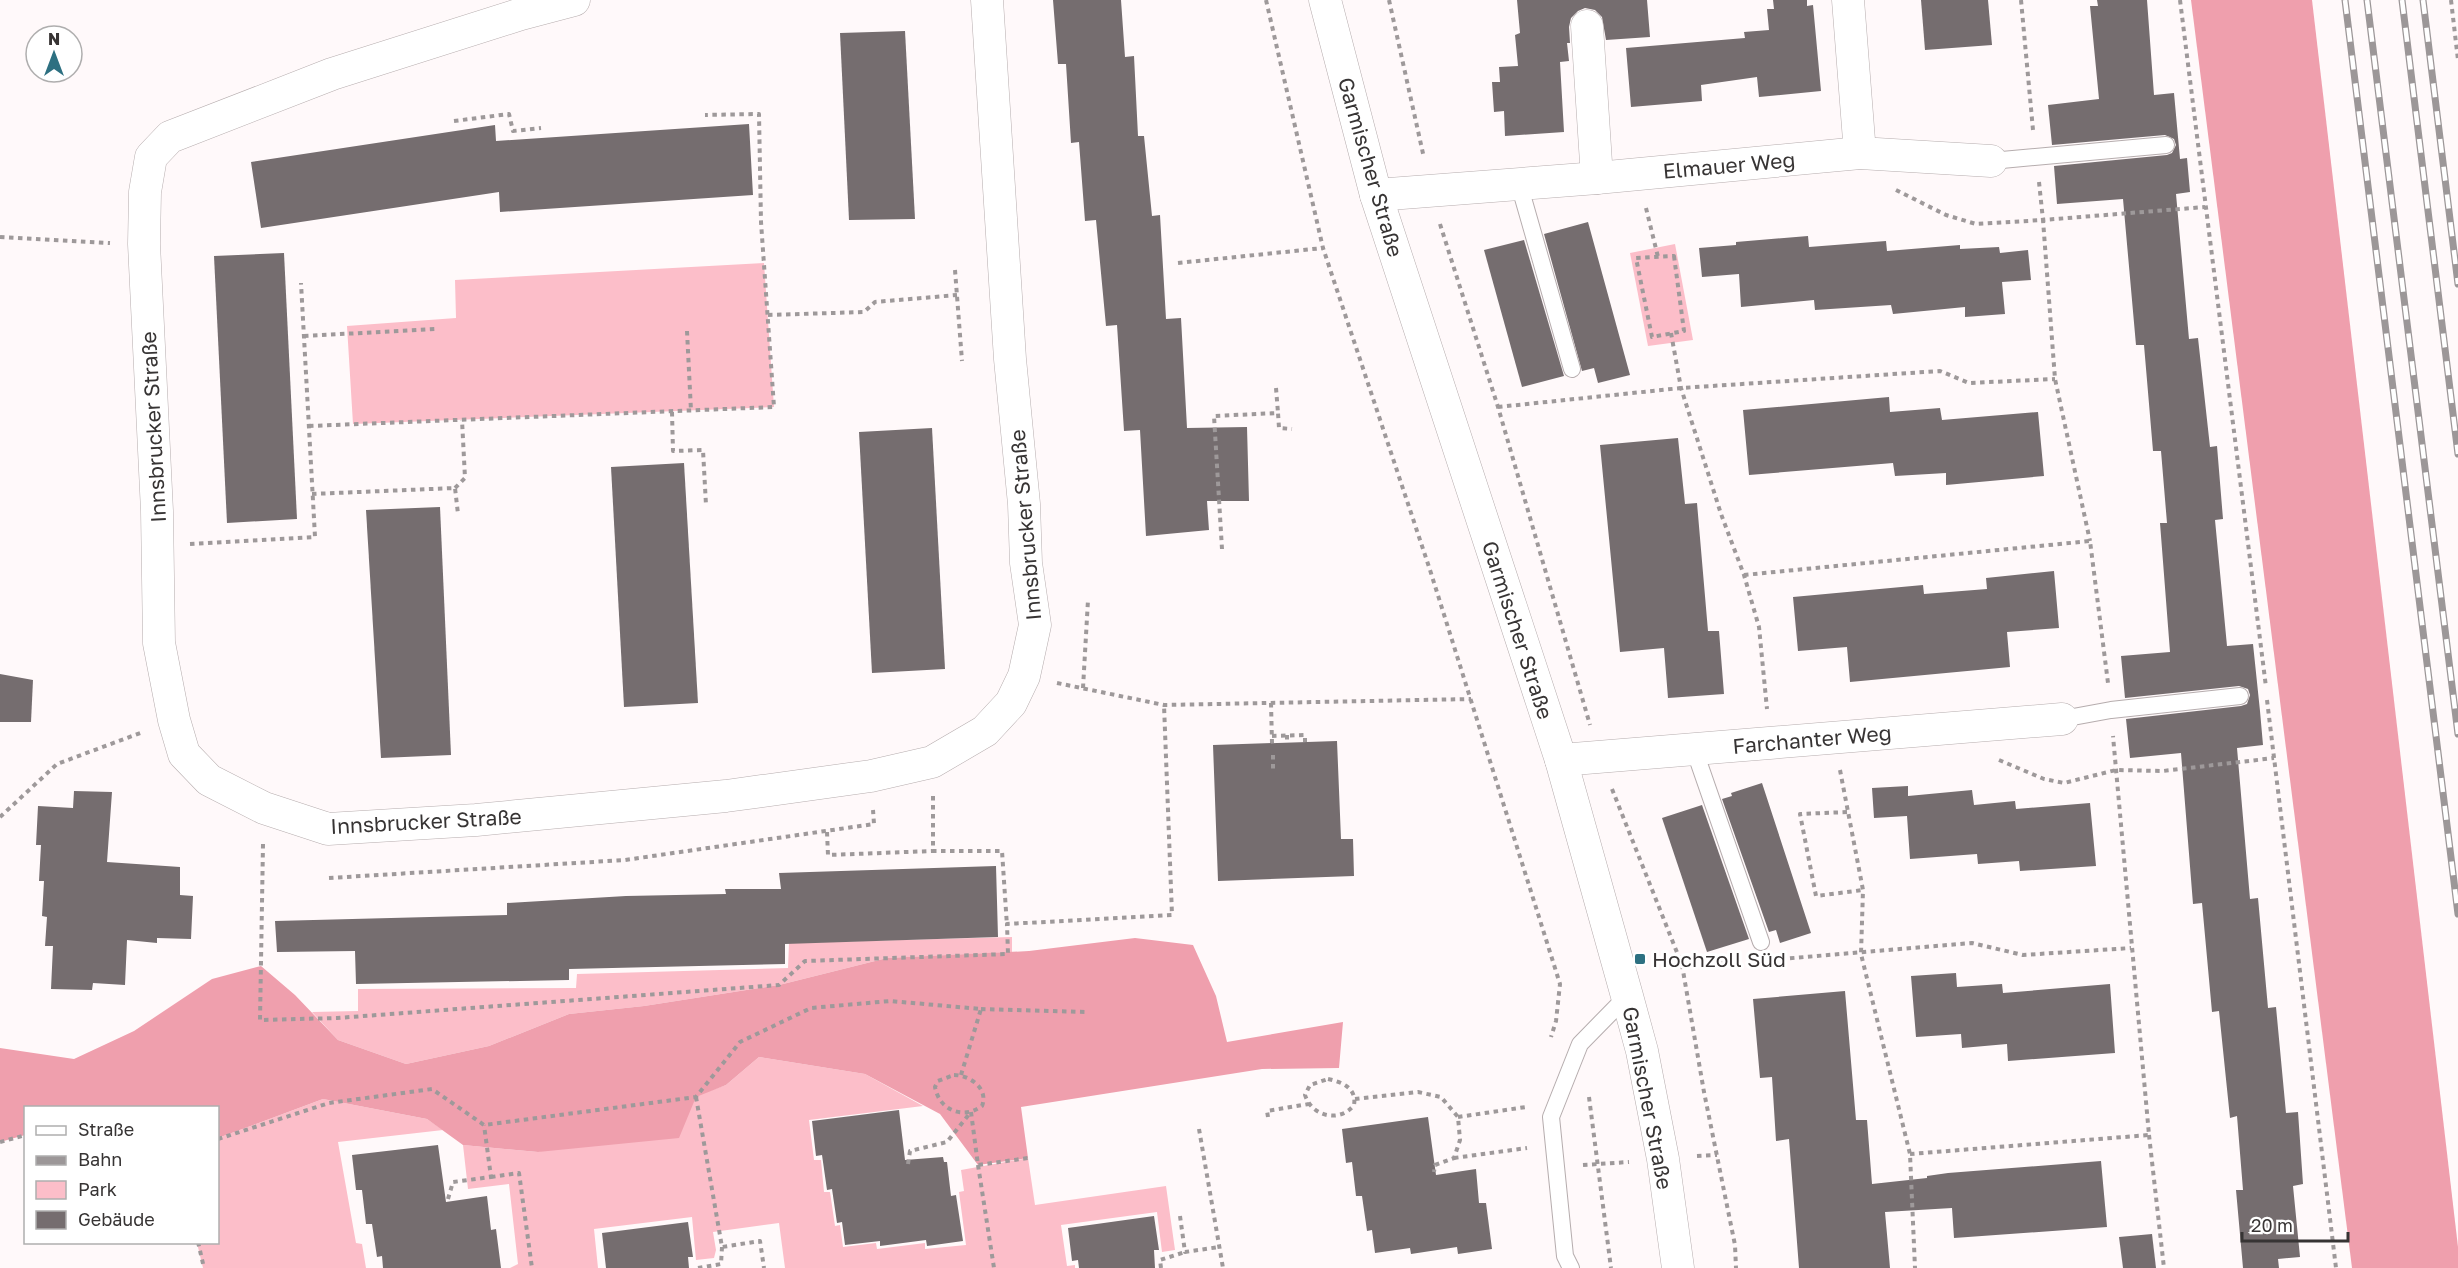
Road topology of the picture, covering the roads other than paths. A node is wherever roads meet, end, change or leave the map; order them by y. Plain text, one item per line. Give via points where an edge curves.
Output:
1 (574, 0) edge
2 (987, 0) edge
3 (1325, 0) edge
4 (1848, 0) edge
5 (1587, 26) dead end
6 (2166, 144) dead end
7 (1860, 153) junction
8 (1991, 160) joint
9 (1597, 178) junction
10 (1519, 184) junction
11 (1376, 195) junction
12 (1572, 369) dead end
13 (2240, 696) dead end
14 (2062, 718) joint
15 (1694, 749) junction
16 (1561, 760) junction
17 (1761, 942) dead end
18 (1627, 996) junction
19 (1571, 1268) edge
20 (1678, 1268) edge

1 - 2 street, Innsbrucker Straße via 332,74 170,137 151,157 145,192 144,244 159,643 174,720 184,754 209,780 264,808 328,830 690,799 871,776 932,762 985,731 1011,703 1024,676 1035,625 1026,563 1010,359
3 - 11 street, Garmischer Straße
4 - 7 street
5 - 9 street
6 - 8 lane
7 - 8 street, Elmauer Weg
7 - 9 street, Elmauer Weg
9 - 10 street, Elmauer Weg
10 - 11 street, Elmauer Weg
10 - 12 lane
11 - 16 street, Garmischer Straße
13 - 14 lane
14 - 15 street, Farchanter Weg
15 - 16 street, Farchanter Weg
15 - 17 lane
16 - 18 street, Garmischer Straße
18 - 19 lane via 1580,1044 1551,1117 1565,1256
18 - 20 street, Garmischer Straße via 1663,1159

